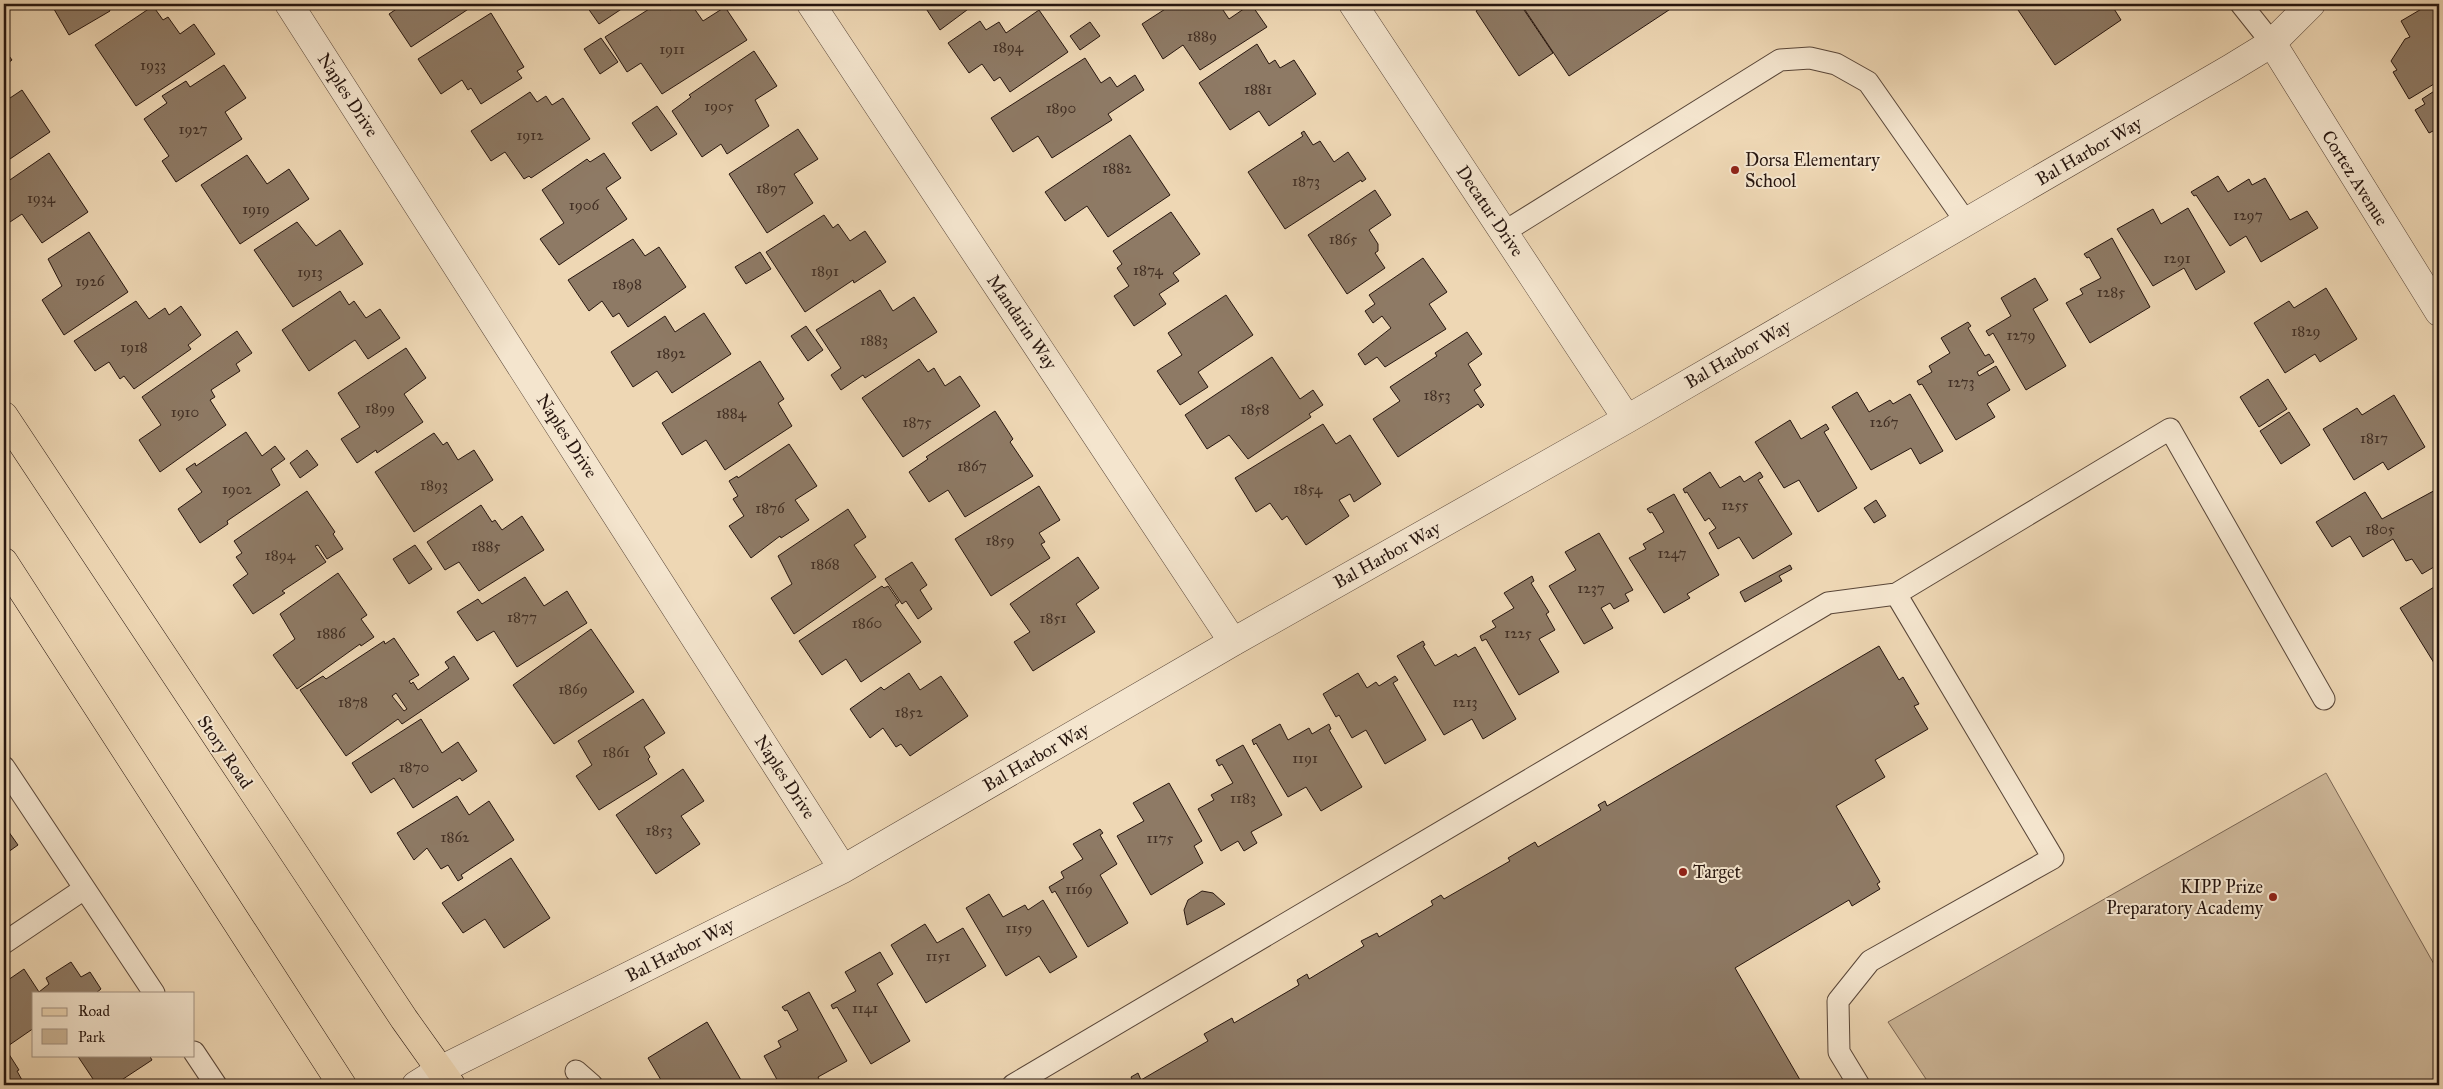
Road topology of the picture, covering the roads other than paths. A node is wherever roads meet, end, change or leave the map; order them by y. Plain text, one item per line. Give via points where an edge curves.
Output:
1 (289, 4) edge
2 (811, 4) edge
3 (1353, 4) edge
4 (2241, 4) edge
5 (2311, 4) edge
6 (2272, 44) junction
7 (1966, 222) junction
8 (1504, 232) junction
9 (2439, 312) edge
10 (4, 416) edge
11 (1628, 419) junction
12 (4, 562) edge
13 (1896, 594) junction
14 (1233, 642) junction
15 (2324, 698) dead end
16 (4, 767) edge
17 (843, 869) junction
18 (84, 889) junction
19 (4, 943) edge
20 (153, 992) edge
21 (195, 1054) edge
22 (576, 1071) dead end
23 (446, 1078) edge
24 (216, 1085) edge
25 (342, 1085) edge
26 (416, 1085) edge
27 (592, 1085) edge
28 (1013, 1085) edge
29 (1859, 1085) edge

1 - 17 street, Naples Drive
2 - 14 street, Mandarin Way
3 - 8 street, Decatur Drive
4 - 6 lane
5 - 6 street, Bal Harbor Way
6 - 7 street, Bal Harbor Way
6 - 9 street, Cortez Avenue
7 - 8 lane via 1868,82 1836,64 1810,58 1780,60
7 - 11 street, Bal Harbor Way
8 - 11 street, Decatur Drive
10 - 23 main road, Story Road
11 - 14 street, Bal Harbor Way
12 - 25 main road
13 - 15 lane via 2170,429
13 - 28 lane via 1828,602
13 - 29 lane via 2053,858 1870,960 1838,1002 1839,1052
14 - 17 street, Bal Harbor Way
16 - 18 lane
17 - 23 street, Bal Harbor Way
18 - 19 lane
18 - 20 lane
21 - 24 lane
22 - 27 lane
23 - 26 street, Bal Harbor Way

